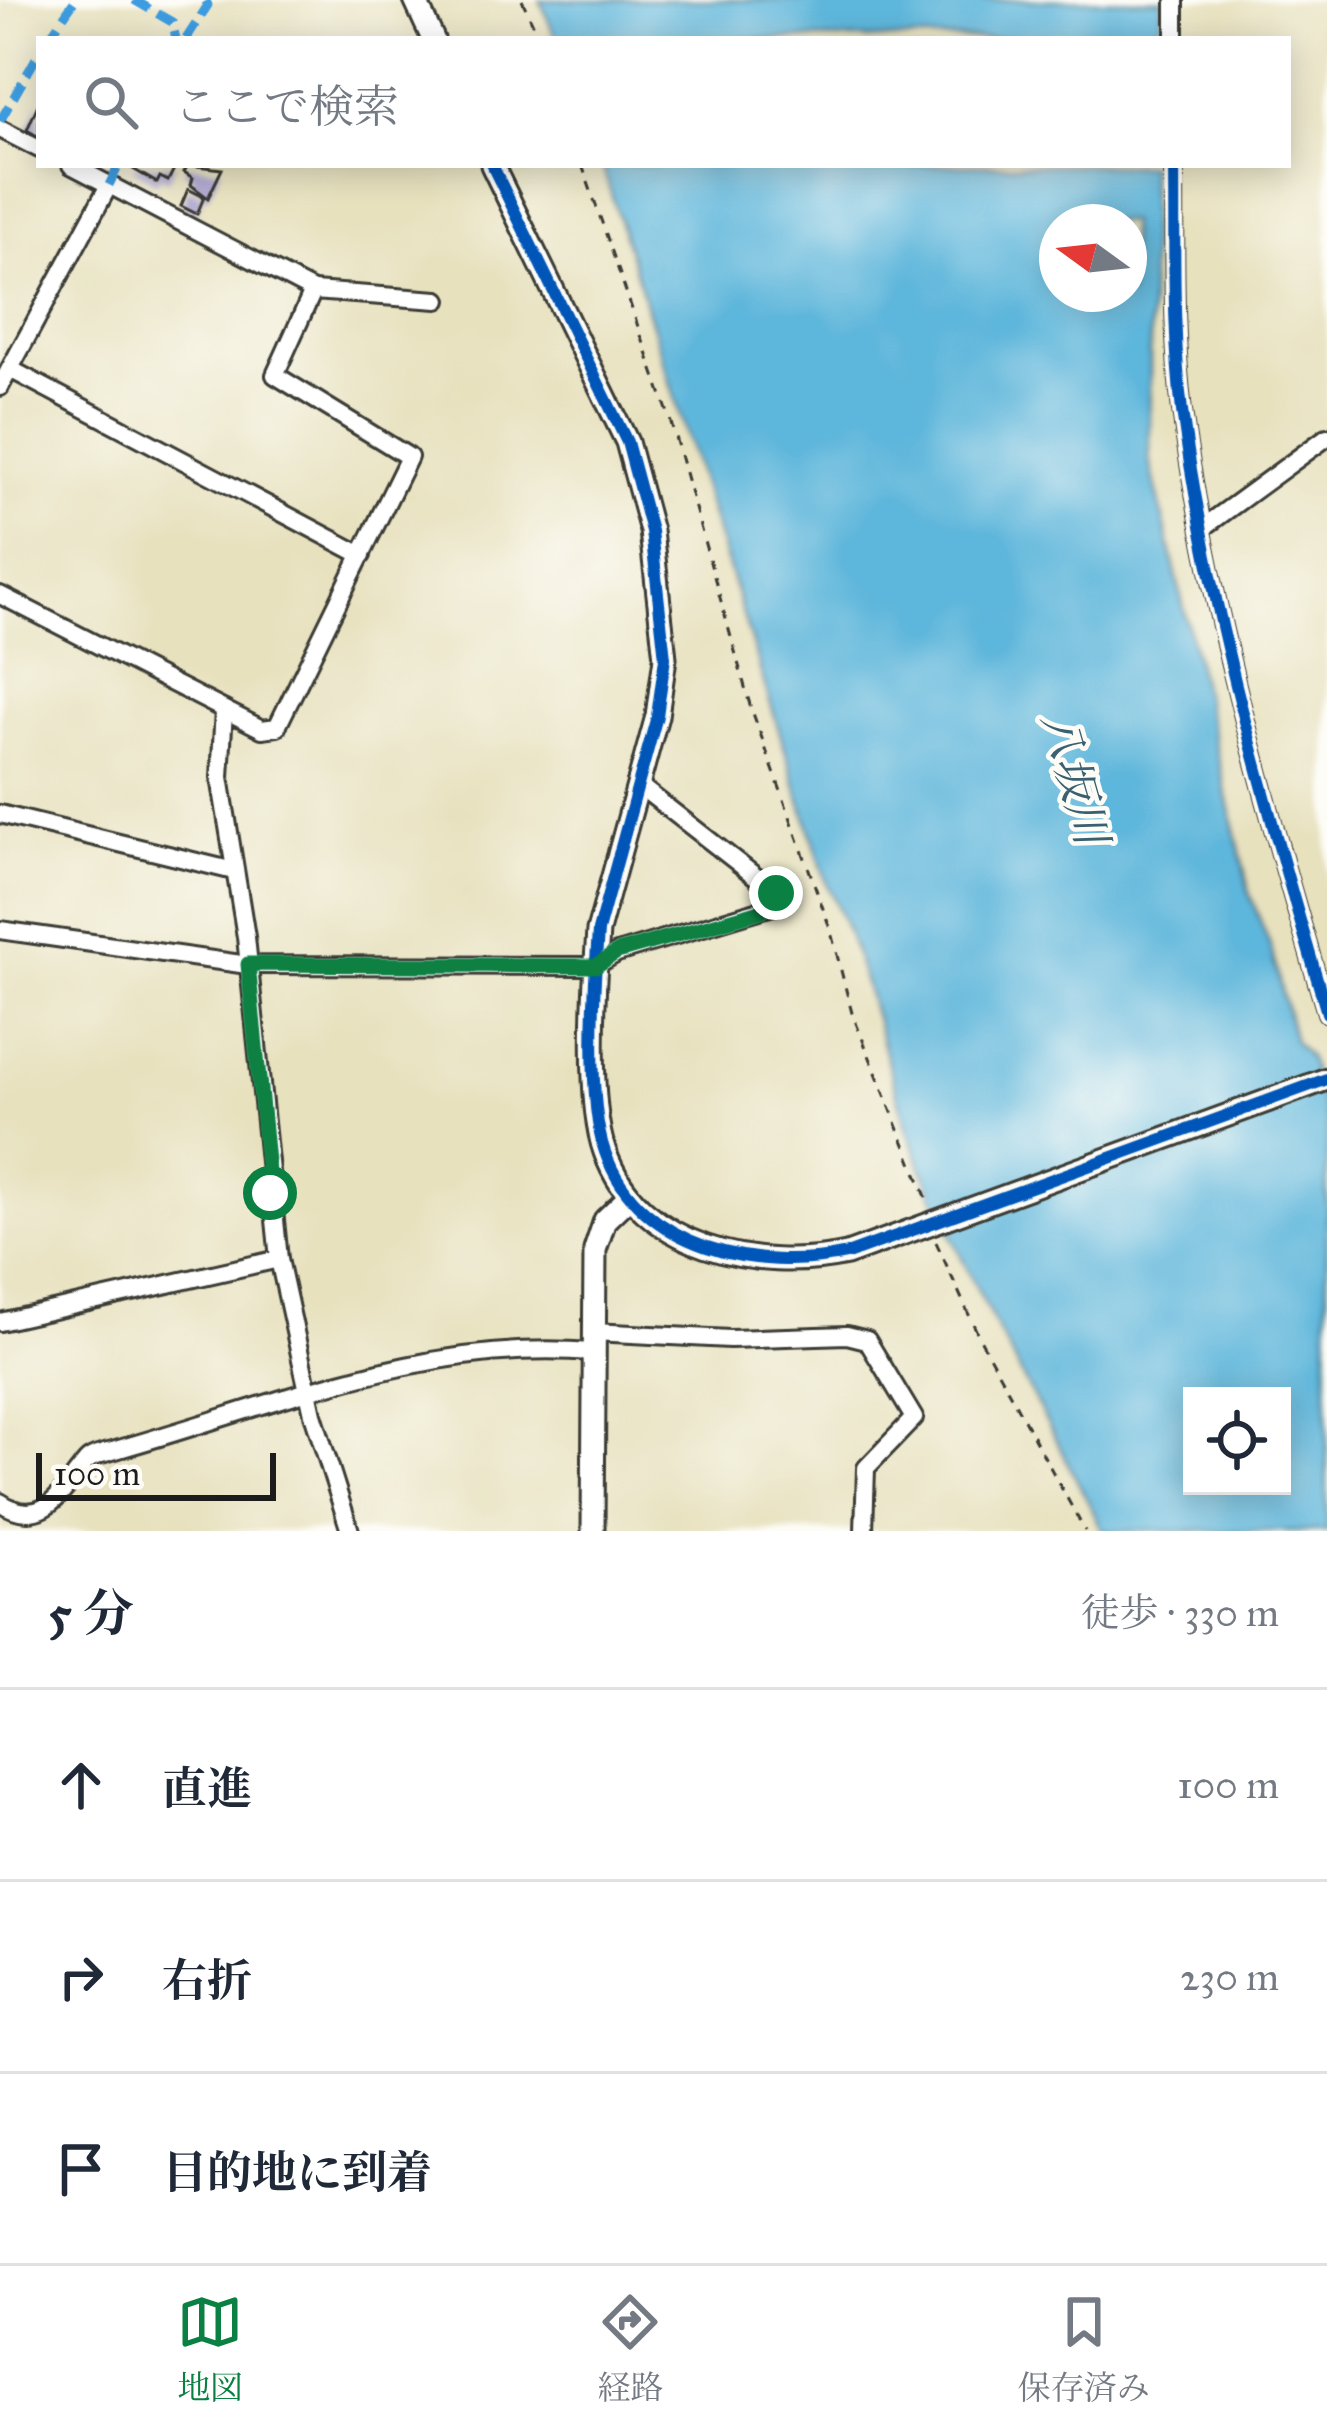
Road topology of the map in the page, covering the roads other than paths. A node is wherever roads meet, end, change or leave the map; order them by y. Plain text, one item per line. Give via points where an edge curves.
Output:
1 (416, 0) edge
2 (1175, 0) edge
3 (433, 36) edge
4 (1175, 36) edge
5 (0, 129) edge
6 (36, 147) edge
7 (77, 168) edge
8 (493, 168) edge
9 (1174, 168) edge
10 (109, 184) junction
11 (313, 291) junction
12 (439, 300) dead end
13 (10, 369) junction
14 (0, 387) edge
15 (1327, 437) edge
16 (1204, 527) junction
17 (362, 555) junction
18 (0, 595) edge
19 (224, 710) junction
20 (636, 783) junction
21 (0, 814) edge
22 (235, 871) junction
23 (0, 930) edge
24 (248, 964) junction
25 (596, 966) junction
26 (1327, 1013) edge
27 (1327, 1079) edge
28 (629, 1197) junction
29 (279, 1259) junction
30 (0, 1322) edge
31 (592, 1342) junction
32 (308, 1389) junction
33 (0, 1502) edge
34 (350, 1531) edge
35 (593, 1531) edge
36 (864, 1531) edge

1 - 3 street
2 - 4 street
5 - 6 street
7 - 10 street
8 - 20 street via 627,442 651,531 665,658
9 - 16 street via 1182,407
10 - 11 street
10 - 13 street
11 - 12 street
11 - 17 street via 275,375 409,457
13 - 14 street
13 - 17 street
15 - 16 street
16 - 26 street via 1262,785
17 - 19 street via 277,727 262,729
18 - 19 street
19 - 22 street via 220,777
20 - 25 street
20 - 25 street via 782,903 617,952
21 - 22 street
22 - 24 street
23 - 24 street
24 - 25 street
24 - 29 street
25 - 28 street via 598,1127
27 - 28 street via 847,1254 769,1263 682,1237
28 - 31 street via 605,1220 595,1250
29 - 30 street
29 - 32 street
31 - 32 street via 494,1348
31 - 35 street
31 - 36 street via 867,1340 914,1418 866,1468
32 - 33 street via 88,1458 61,1502 30,1520 15,1518
32 - 34 street

